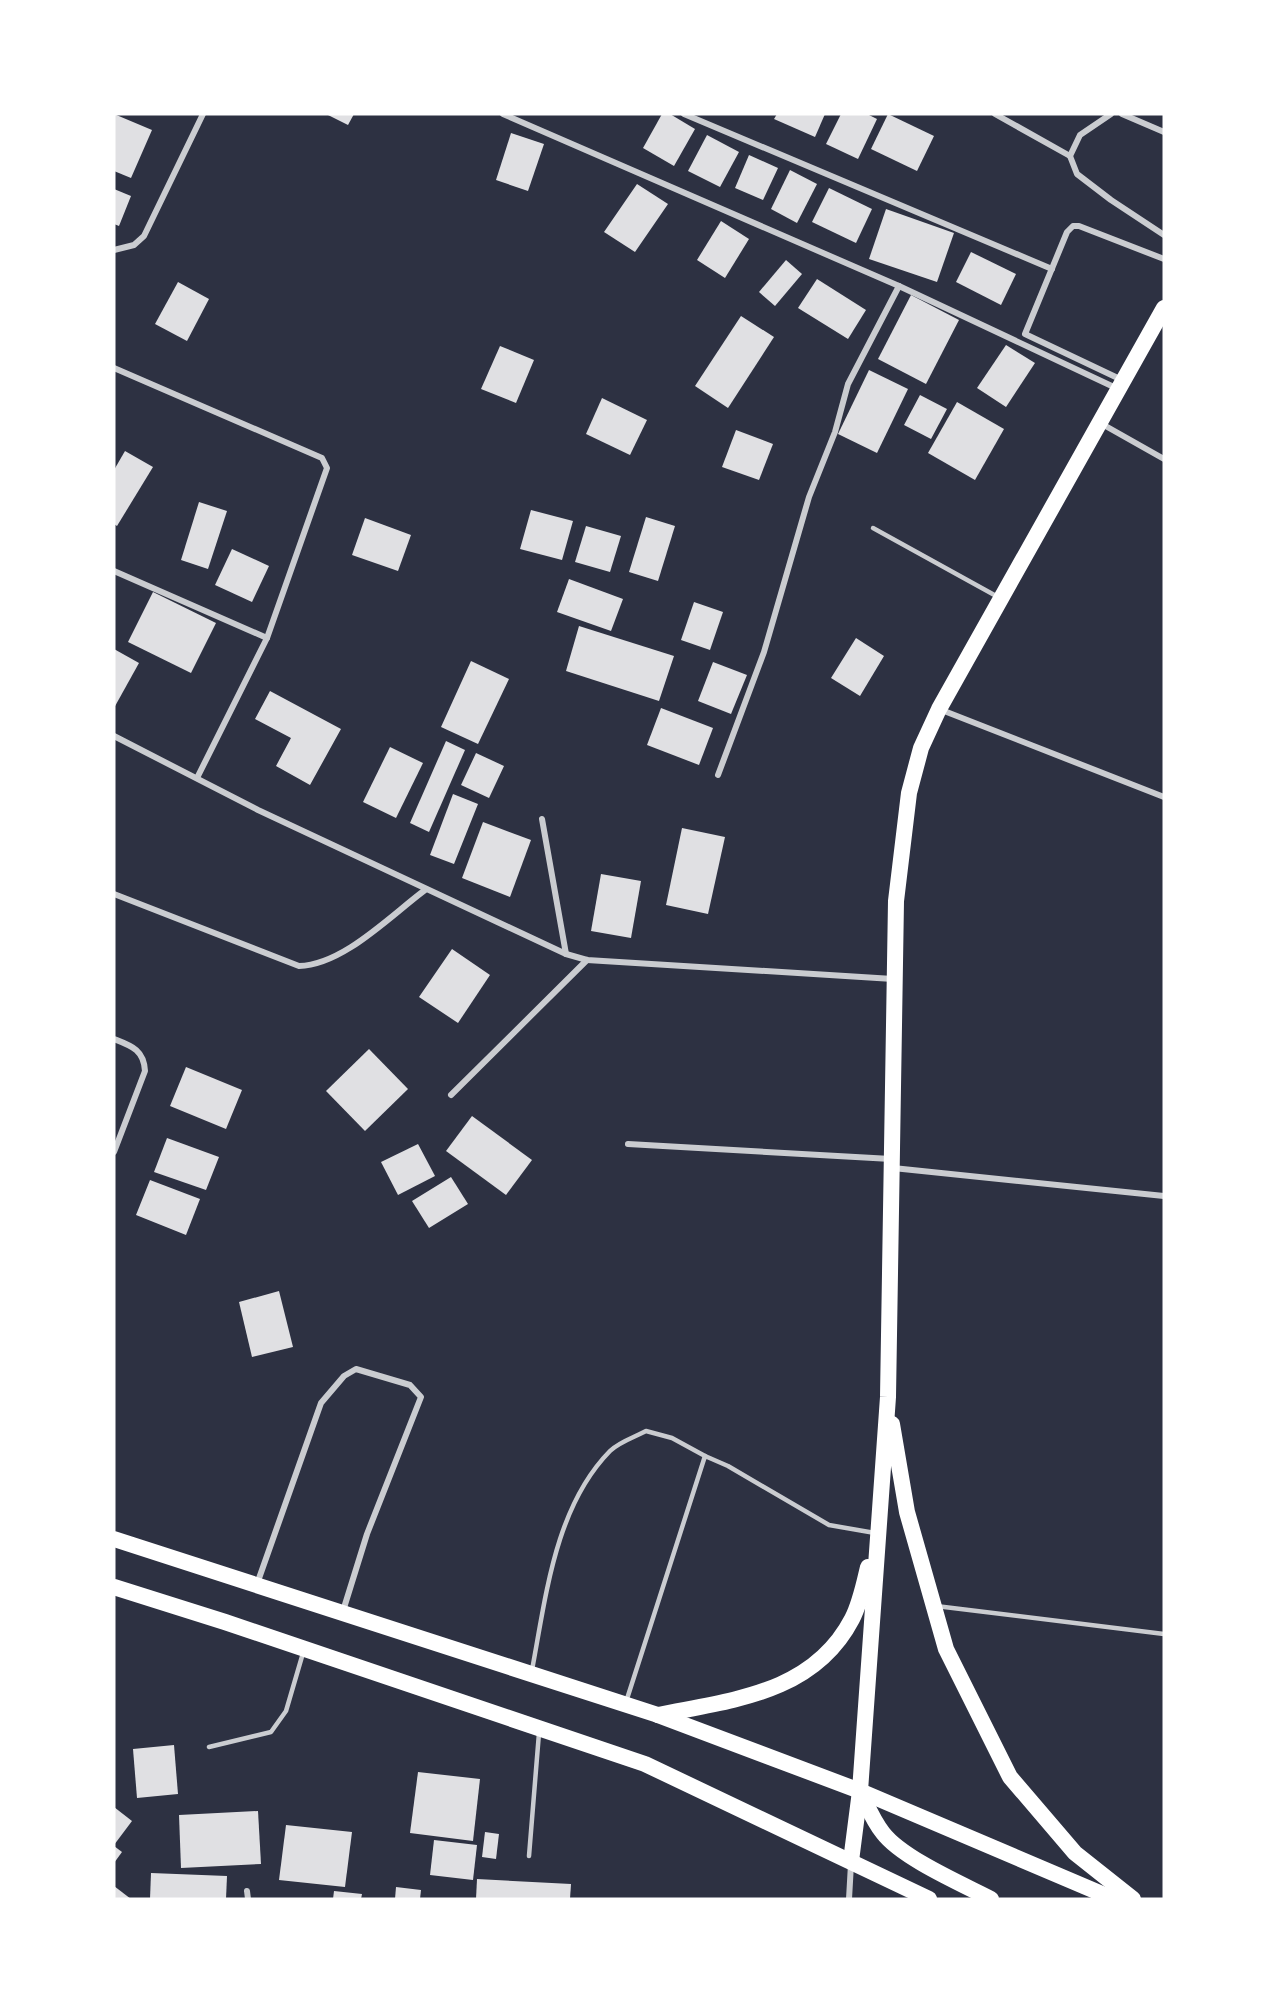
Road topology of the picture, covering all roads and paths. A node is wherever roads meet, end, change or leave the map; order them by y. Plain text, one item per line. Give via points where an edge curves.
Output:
1 (203, 114) edge
2 (504, 114) edge
3 (684, 114) edge
4 (995, 114) edge
5 (1111, 114) edge
6 (1122, 114) edge
7 (1164, 132) edge
8 (1070, 156) junction
9 (1164, 235) edge
10 (114, 250) edge
11 (1164, 259) edge
12 (1052, 269) junction
13 (899, 286) junction
14 (1164, 308) edge
15 (114, 368) edge
16 (1120, 384) junction
17 (1098, 422) junction
18 (1164, 459) edge
19 (873, 528) dead end
20 (114, 571) edge
21 (1000, 599) junction
22 (267, 638) junction
23 (939, 709) junction
24 (114, 736) edge
25 (718, 775) dead end
26 (198, 778) junction
27 (1164, 797) edge
28 (542, 819) dead end
29 (425, 890) junction
30 (114, 894) edge
31 (566, 954) junction
32 (587, 960) junction
33 (896, 979) junction
34 (114, 1039) edge
35 (451, 1095) dead end
36 (628, 1144) dead end
37 (114, 1152) edge
38 (891, 1163) junction
39 (1164, 1196) edge
40 (888, 1397) junction
41 (705, 1456) junction
42 (878, 1533) junction
43 (114, 1539) edge
44 (256, 1585) junction
45 (114, 1587) edge
46 (934, 1605) junction
47 (342, 1613) junction
48 (1164, 1634) edge
49 (304, 1650) junction
50 (531, 1675) junction
51 (625, 1705) junction
52 (658, 1715) junction
53 (539, 1729) junction
54 (209, 1747) dead end
55 (860, 1791) junction
56 (529, 1856) dead end
57 (851, 1861) junction
58 (248, 1891) dead end
59 (248, 1899) edge
60 (849, 1899) edge
61 (929, 1899) edge
62 (991, 1899) edge
63 (1114, 1899) edge
64 (1132, 1899) edge

1 - 10 street via 144,236 134,245
2 - 13 street
3 - 12 street
4 - 8 street
5 - 8 street via 1080,135
6 - 7 street
8 - 9 street via 1077,174
11 - 12 street via 1073,226 1068,229
12 - 16 street via 1025,334
13 - 16 street
13 - 25 street via 848,384 764,652
14 - 16 highway
15 - 22 street via 326,461 324,480
16 - 17 highway
17 - 18 street
17 - 21 highway
19 - 21 lane
20 - 22 street
21 - 23 highway
22 - 26 street
23 - 27 street
23 - 33 highway via 921,748 909,793 896,901
24 - 26 street
26 - 29 street
28 - 31 street
29 - 30 street via 341,954 318,965 299,966
29 - 31 street
31 - 32 street
32 - 33 street
32 - 35 street
33 - 38 highway
34 - 37 street via 138,1050 145,1071
36 - 38 street
38 - 39 street
38 - 40 highway
40 - 42 highway
40 - 46 highway via 907,1512
41 - 42 lane via 829,1525
41 - 50 lane via 672,1438 646,1431 612,1449 591,1475 568,1516 548,1587
41 - 51 lane
42 - 52 highway via 852,1618 835,1646 784,1684 752,1697
42 - 55 highway
43 - 44 highway
44 - 47 highway
44 - 47 street via 321,1403 344,1376 356,1369 410,1385 421,1397 367,1534
45 - 49 highway
46 - 48 lane
46 - 64 highway via 946,1649 1010,1777 1075,1853
47 - 50 highway
49 - 53 highway
49 - 54 lane via 286,1711 271,1732
50 - 51 highway
51 - 52 highway
52 - 55 highway
53 - 56 lane
53 - 57 highway via 645,1764
55 - 57 highway
55 - 62 highway via 883,1834 895,1844 915,1859
55 - 63 highway
57 - 60 street
57 - 61 highway
58 - 59 street

